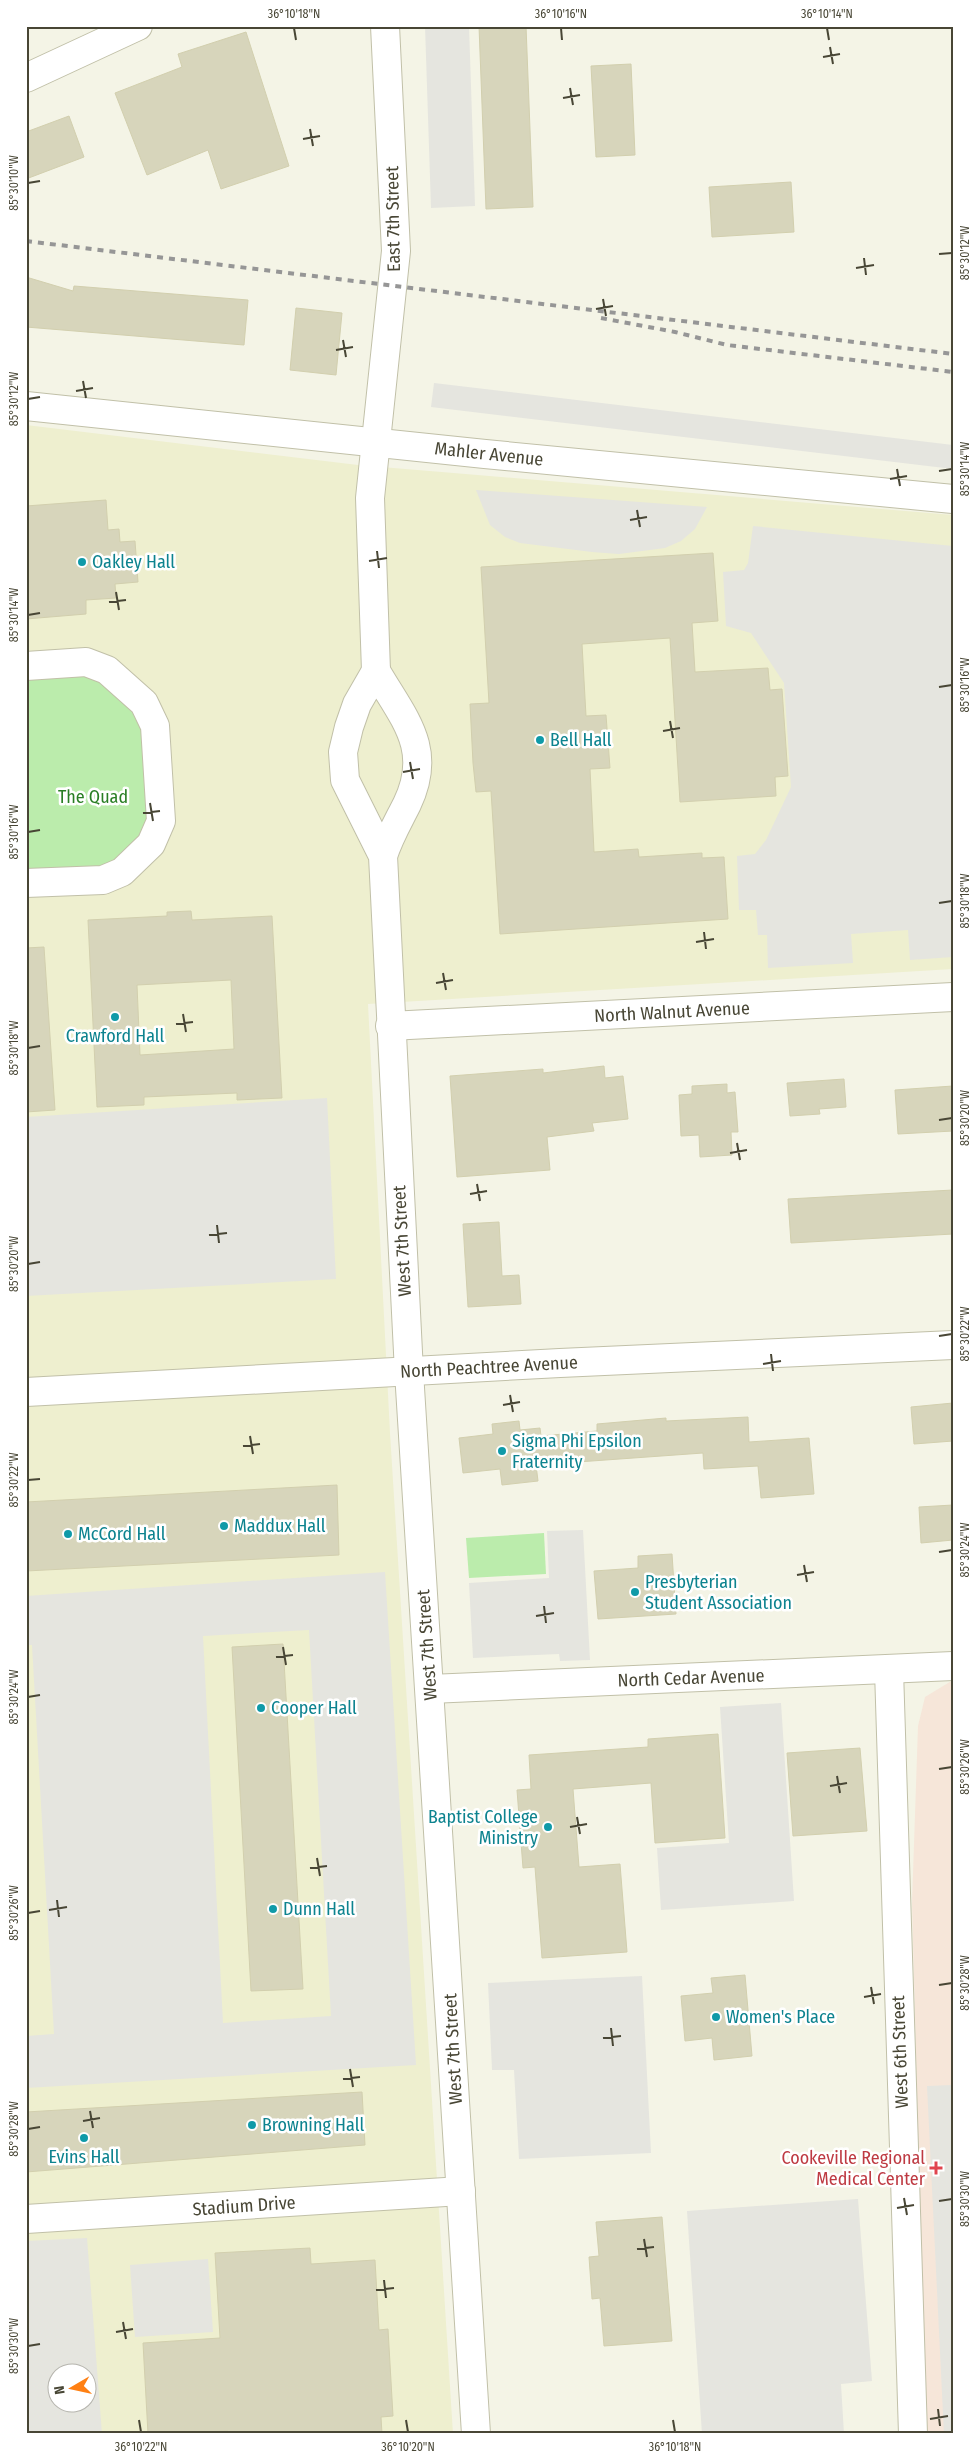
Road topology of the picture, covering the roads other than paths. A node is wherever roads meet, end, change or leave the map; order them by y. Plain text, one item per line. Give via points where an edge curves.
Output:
1 (138, 26) edge
2 (385, 26) edge
3 (26, 78) edge
4 (26, 406) edge
5 (374, 441) junction
6 (953, 499) edge
7 (26, 666) edge
8 (376, 671) junction
9 (383, 856) junction
10 (26, 883) edge
11 (953, 997) edge
12 (390, 1026) junction
13 (953, 1345) edge
14 (409, 1372) junction
15 (26, 1392) edge
16 (953, 1666) edge
17 (889, 1670) junction
18 (430, 1689) junction
19 (462, 2191) junction
20 (26, 2219) edge
21 (476, 2434) edge
22 (913, 2434) edge

1 - 3 street
2 - 5 street, East 7th Street via 396,251
4 - 5 street, Mahler Avenue
5 - 6 street, Mahler Avenue
5 - 8 street via 370,498
7 - 10 street via 86,662 107,670 144,703 155,726 161,822 152,844 122,872 103,880
8 - 9 street, West 7th Street via 357,704 343,752 346,780
8 - 9 street, West 7th Street via 407,719 416,745 418,773
9 - 12 street, West 7th Street
11 - 12 street, North Walnut Avenue
12 - 14 street, West 7th Street
13 - 14 street, North Peachtree Avenue
14 - 15 street, North Peachtree Avenue
14 - 18 street, West 7th Street
16 - 17 street, North Cedar Avenue
17 - 18 street, North Cedar Avenue
17 - 22 street, West 6th Street
18 - 19 street, West 7th Street
19 - 20 street, Stadium Drive
19 - 21 street, West 7th Street

